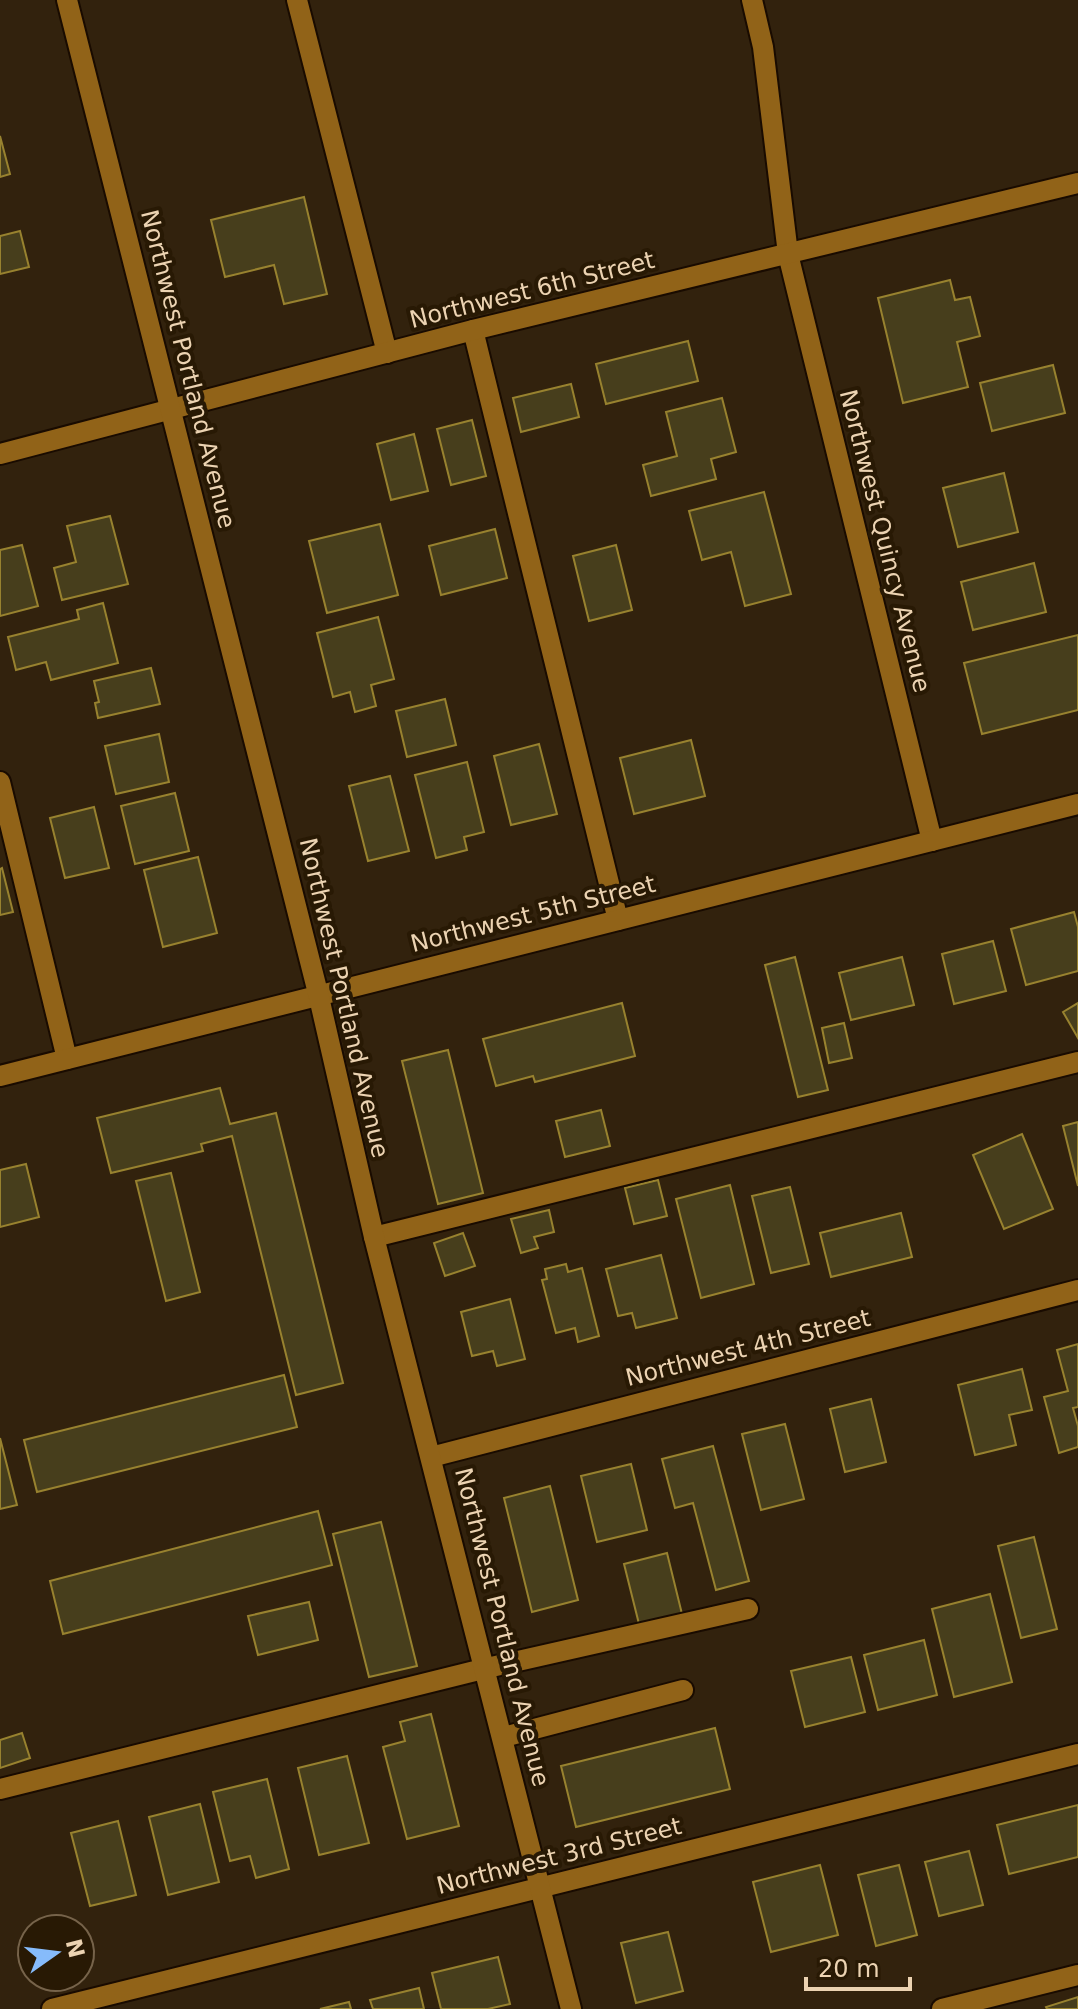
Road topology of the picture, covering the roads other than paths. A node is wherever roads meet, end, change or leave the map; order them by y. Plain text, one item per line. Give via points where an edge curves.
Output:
1 (67, 0) edge
2 (297, 0) edge
3 (752, 0) edge
4 (1078, 183) edge
5 (788, 254) junction
6 (473, 330) junction
7 (387, 353) junction
8 (172, 409) junction
9 (0, 454) edge
10 (0, 782) edge
11 (1078, 804) edge
12 (932, 841) junction
13 (618, 920) junction
14 (318, 993) junction
15 (67, 1059) junction
16 (1078, 1062) edge
17 (0, 1076) edge
18 (374, 1237) junction
19 (1078, 1290) edge
20 (431, 1457) junction
21 (748, 1609) dead end
22 (487, 1668) junction
23 (683, 1690) dead end
24 (504, 1737) junction
25 (1078, 1754) edge
26 (0, 1789) edge
27 (541, 1887) junction
28 (1078, 1975) edge
29 (52, 2009) edge
30 (571, 2009) edge
31 (942, 2009) edge

1 - 8 street, Northwest Portland Avenue
2 - 7 street
3 - 5 street, Northwest Quincy Avenue via 763,47
4 - 5 street, Northwest 6th Street
5 - 6 street, Northwest 6th Street
5 - 12 street, Northwest Quincy Avenue
6 - 7 street, Northwest 6th Street
6 - 13 street
7 - 8 street, Northwest 6th Street
8 - 9 street, Northwest 6th Street
8 - 14 street, Northwest Portland Avenue
10 - 15 street
11 - 12 street, Northwest 5th Street
12 - 13 street, Northwest 5th Street
13 - 14 street, Northwest 5th Street
14 - 15 street, Northwest 5th Street
14 - 18 street, Northwest Portland Avenue
15 - 17 street, Northwest 5th Street
16 - 18 street
18 - 20 street, Northwest Portland Avenue
19 - 20 street, Northwest 4th Street
20 - 22 street, Northwest Portland Avenue
21 - 22 street
22 - 24 street, Northwest Portland Avenue
22 - 26 street
23 - 24 street
24 - 27 street, Northwest Portland Avenue
25 - 27 street, Northwest 3rd Street
27 - 29 street, Northwest 3rd Street
27 - 30 street, Northwest Portland Avenue
28 - 31 street

